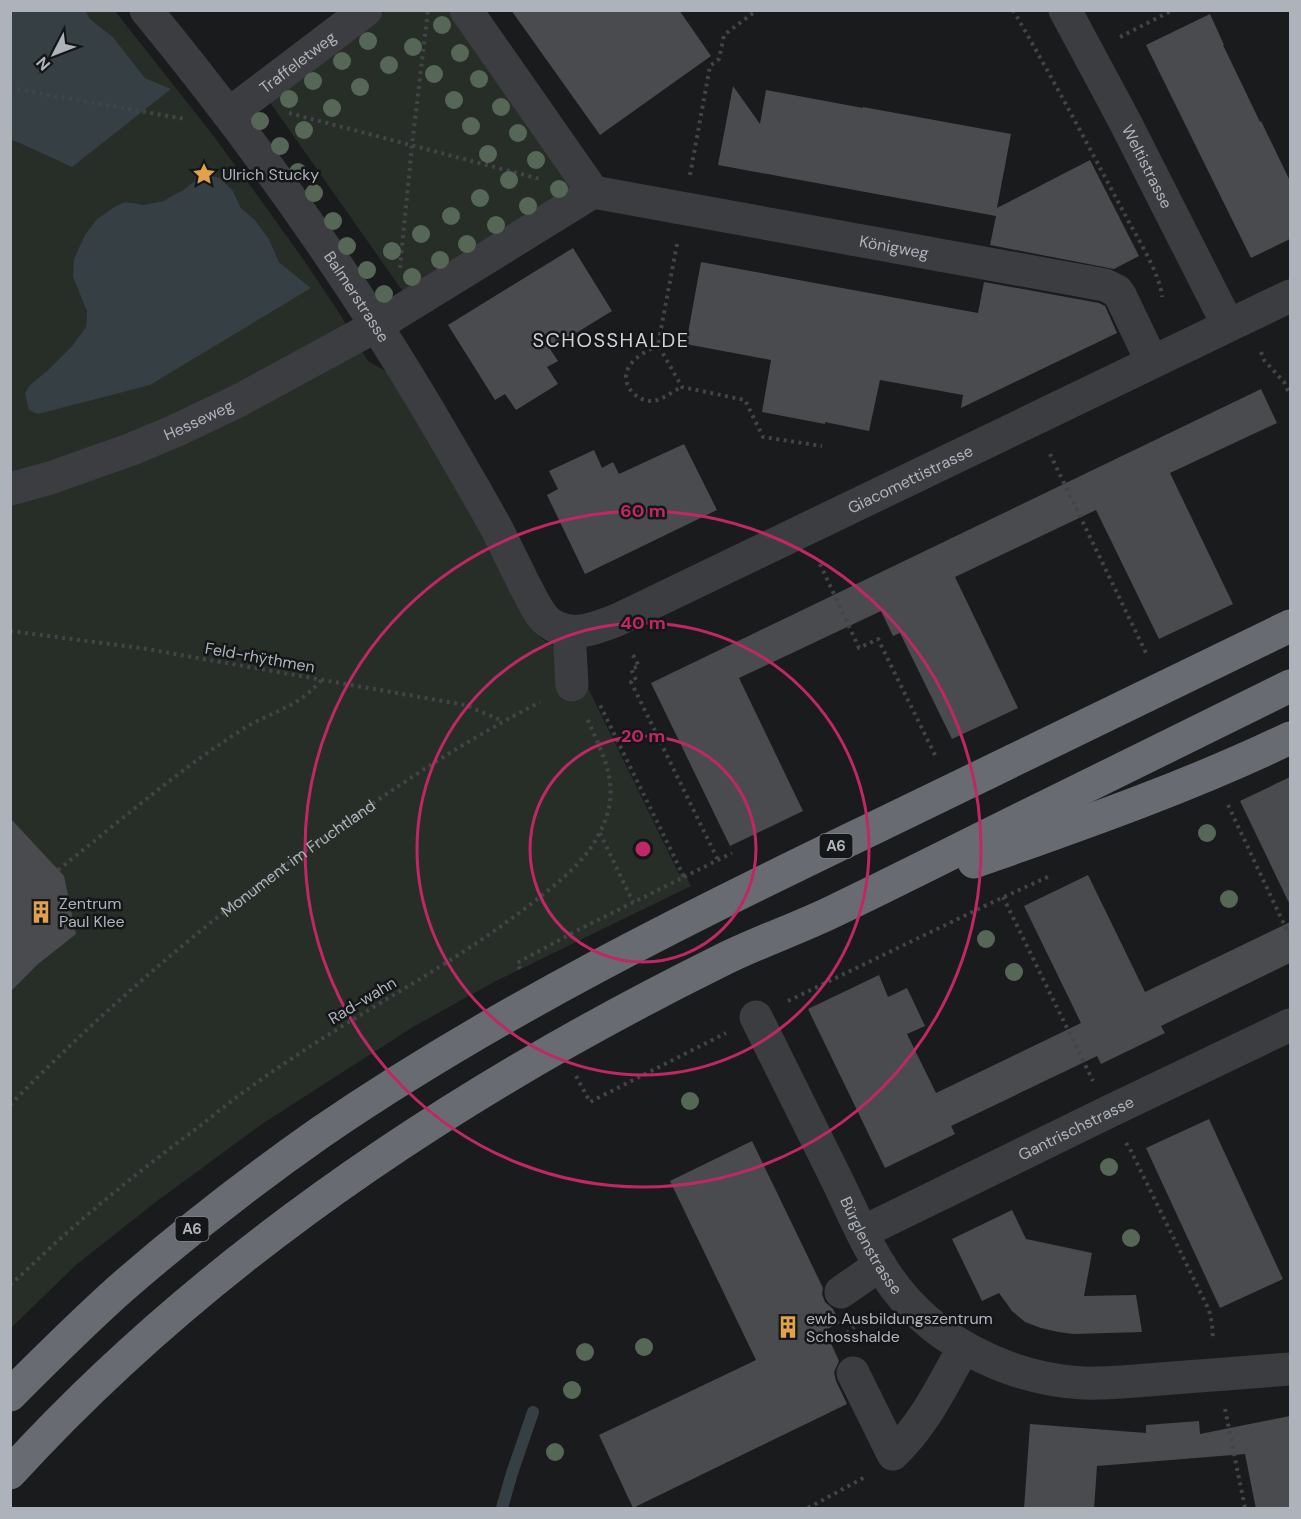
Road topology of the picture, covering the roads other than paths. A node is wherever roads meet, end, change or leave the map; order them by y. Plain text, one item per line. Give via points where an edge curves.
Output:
1 (146, 10) edge
2 (366, 10) edge
3 (466, 10) edge
4 (1065, 10) edge
5 (229, 114) junction
6 (593, 192) junction
7 (1290, 296) edge
8 (1228, 325) junction
9 (376, 326) junction
10 (1152, 362) junction
11 (10, 489) edge
12 (1290, 626) edge
13 (569, 631) junction
14 (1290, 686) edge
15 (584, 692) road end
16 (1290, 738) edge
17 (831, 913) junction
18 (756, 1017) road end
19 (1290, 1025) edge
20 (862, 1232) junction
21 (880, 1265) junction
22 (841, 1292) dead end
23 (964, 1347) junction
24 (1290, 1369) edge
25 (853, 1372) dead end
26 (10, 1395) edge
27 (10, 1473) edge

1 - 5 street, Balmerstrasse
2 - 5 street, Traffeletweg
3 - 6 street
4 - 8 street, Weltistrasse
5 - 9 street, Balmerstrasse
6 - 9 street, Hesseweg
6 - 10 street, Königweg via 1105,285 1121,297
7 - 8 street, Giacomettistrasse
8 - 10 street, Giacomettistrasse
9 - 11 street, Hesseweg via 177,430
9 - 13 street, Balmerstrasse via 465,473 534,603 550,623
10 - 13 street, Giacomettistrasse via 617,620 584,632
12 - 26 highway, A6 via 699,913 468,1039 321,1133 182,1236 118,1291
13 - 15 street
14 - 17 highway
16 - 17 highway via 1135,805
17 - 27 highway via 724,959 610,1019 495,1084 353,1176 284,1225 152,1332
18 - 20 street, Bürglenstrasse
19 - 20 street, Gantrischstrasse
20 - 21 street, Bürglenstrasse
21 - 22 street
21 - 23 street, Bürglenstrasse via 913,1308
23 - 24 street, Bürglenstrasse via 1000,1365 1059,1381 1101,1383
23 - 25 street via 925,1418 893,1454

